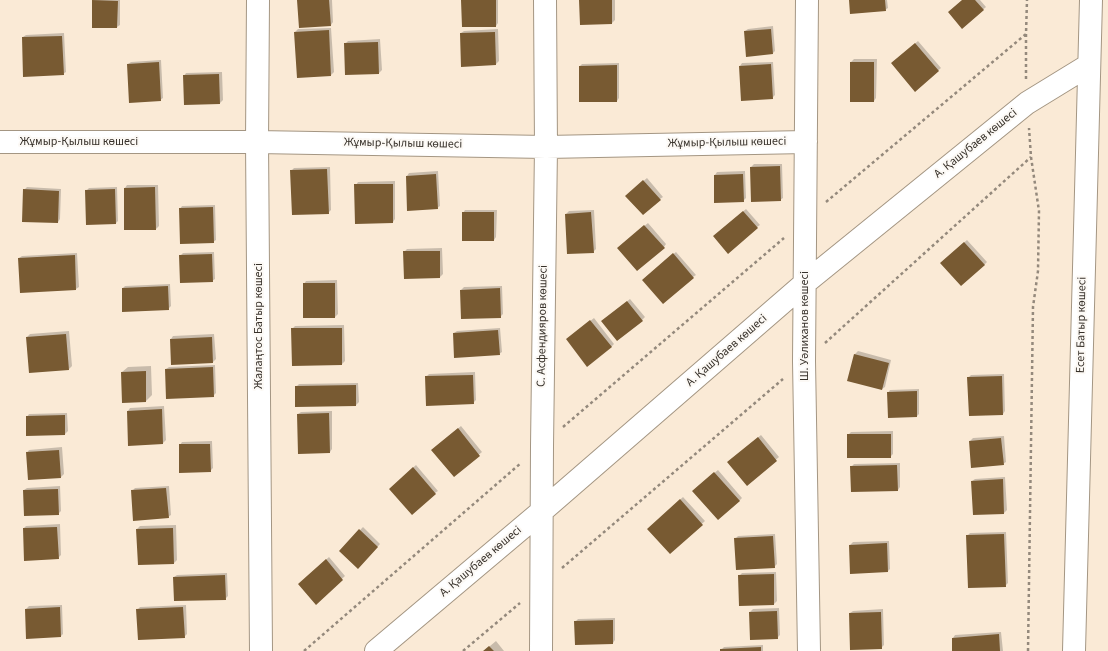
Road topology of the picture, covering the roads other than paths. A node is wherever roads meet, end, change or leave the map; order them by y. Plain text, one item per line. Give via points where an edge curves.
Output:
1 (258, 0) edge
2 (545, 0) edge
3 (807, 0) edge
4 (1091, 0) edge
5 (1089, 65) junction
6 (0, 142) edge
7 (257, 142) junction
8 (806, 142) junction
9 (546, 147) junction
10 (805, 283) junction
11 (542, 511) junction
12 (261, 651) edge
13 (376, 651) edge
14 (541, 651) edge
15 (809, 651) edge
16 (1074, 651) edge

1 - 7 street, Жалаңтос Батыр көшесі
2 - 9 street, С. Асфендияров көшесі
3 - 8 street, Ш. Уәлиханов көшесі
4 - 5 street, Есет Батыр көшесі
5 - 10 street, А. Қашубаев көшесі via 1027,103
5 - 16 street, Есет Батыр көшесі
6 - 7 street, Жұмыр-Қылыш көшесі
7 - 9 street, Жұмыр-Қылыш көшесі
7 - 12 street, Жалаңтос Батыр көшесі
8 - 9 street, Жұмыр-Қылыш көшесі
8 - 10 street, Ш. Уәлиханов көшесі
9 - 11 street, С. Асфендияров көшесі
10 - 11 street, А. Қашубаев көшесі
10 - 15 street, Ш. Уәлиханов көшесі
11 - 13 street, А. Қашубаев көшесі
11 - 14 street, С. Асфендияров көшесі

